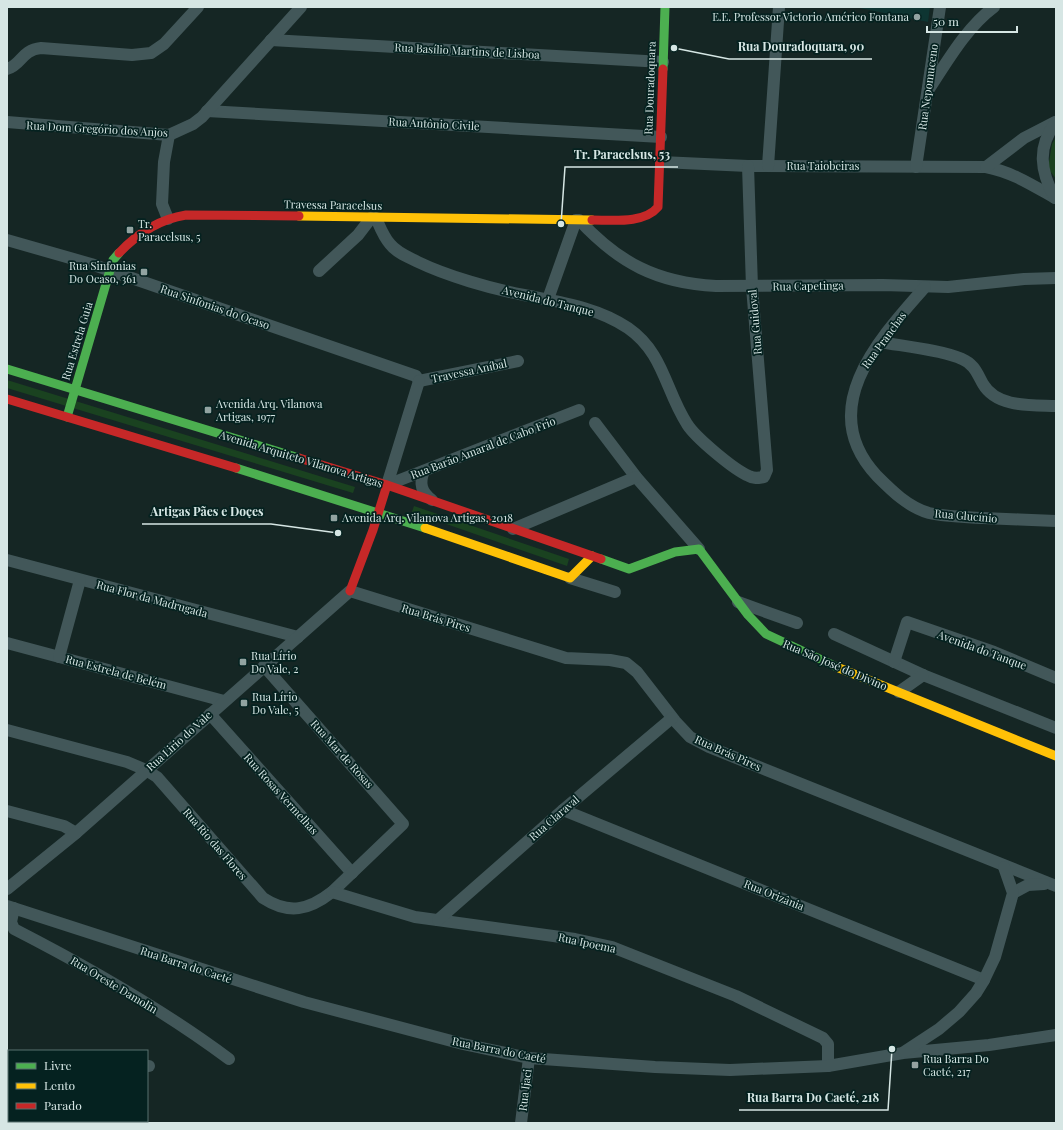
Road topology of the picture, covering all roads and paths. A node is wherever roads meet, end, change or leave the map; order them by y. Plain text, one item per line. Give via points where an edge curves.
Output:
1 (198, 7) edge
2 (301, 7) edge
3 (665, 7) edge
4 (779, 7) edge
5 (940, 7) edge
6 (994, 7) edge
7 (271, 40) junction
8 (663, 62) junction
9 (7, 69) edge
10 (927, 92) junction
11 (207, 111) junction
12 (7, 122) edge
13 (1056, 122) edge
14 (169, 135) junction
15 (661, 137) junction
16 (660, 162) junction
17 (748, 166) junction
18 (768, 166) junction
19 (916, 167) junction
20 (986, 167) junction
21 (1056, 198) edge
22 (373, 218) junction
23 (168, 219) junction
24 (578, 220) junction
25 (7, 240) edge
26 (110, 271) junction
27 (319, 271) dead end
28 (1056, 278) edge
29 (752, 287) junction
30 (925, 287) junction
31 (548, 299) junction
32 (880, 342) junction
33 (518, 361) dead end
34 (7, 369) edge
35 (419, 381) junction
36 (74, 390) junction
37 (7, 399) edge
38 (1056, 406) edge
39 (579, 410) dead end
40 (67, 417) junction
41 (595, 424) dead end
42 (869, 467) joint
43 (424, 471) junction
44 (636, 477) junction
45 (764, 477) joint
46 (387, 485) junction
47 (433, 501) junction
48 (379, 512) junction
49 (1056, 521) edge
50 (513, 529) junction
51 (699, 549) junction
52 (592, 556) junction
53 (7, 560) edge
54 (570, 578) junction
55 (80, 580) junction
56 (350, 591) junction
57 (615, 592) dead end
58 (738, 602) junction
59 (797, 623) dead end
60 (834, 634) dead end
61 (298, 637) junction
62 (7, 643) edge
63 (59, 657) junction
64 (894, 662) junction
65 (264, 666) junction
66 (923, 675) junction
67 (1056, 678) edge
68 (899, 692) junction
69 (224, 701) junction
70 (210, 714) junction
71 (672, 718) junction
72 (1056, 728) edge
73 (7, 730) edge
74 (1056, 756) edge
75 (146, 770) junction
76 (563, 810) junction
77 (7, 811) edge
78 (403, 824) joint
79 (76, 833) junction
80 (1004, 867) junction
81 (352, 873) junction
82 (1053, 885) edge
83 (7, 889) edge
84 (332, 892) junction
85 (1013, 893) junction
86 (10, 907) edge
87 (438, 920) junction
88 (984, 980) junction
89 (939, 1029) junction
90 (1056, 1035) edge
91 (940, 1050) junction
92 (903, 1053) junction
93 (529, 1058) junction
94 (229, 1059) dead end
95 (828, 1066) junction
96 (521, 1123) edge

1 - 9 street via 164,44 151,53 132,55 41,48 32,49 16,65
2 - 7 street, Rua Dom Gregório dos Anjos
3 - 8 main road, Rua Douradoquara
4 - 18 street
5 - 10 street, Rua Nepomuceno
6 - 10 street via 953,52
7 - 8 street, Rua Basílio Martins de Lisboa
7 - 11 street, Rua Dom Gregório dos Anjos
8 - 15 main road, Rua Douradoquara
10 - 19 street, Rua Nepomuceno
11 - 14 street, Rua Dom Gregório dos Anjos via 193,124
11 - 15 street, Rua Antônio Civile
12 - 14 street, Rua Dom Gregório dos Anjos
13 - 20 street via 1024,138
13 - 21 street via 1046,136 1043,152 1047,184
14 - 23 street via 164,162 162,204
15 - 16 main road, Rua Douradoquara
16 - 17 street, Rua Taiobeiras
16 - 24 main road, Rua Douradoquara via 658,207 652,214 640,218
17 - 18 street, Rua Taiobeiras
17 - 29 street, Rua Guidoval
18 - 19 street, Rua Taiobeiras
19 - 20 street, Rua Taiobeiras
20 - 21 street, Rua Taiobeiras via 1017,176
22 - 23 main road, Travessa Paracelsus via 186,215
22 - 24 main road, Travessa Paracelsus
22 - 27 street
22 - 31 street, Avenida do Tanque via 391,245 400,253 436,270 524,295
23 - 26 main road, Travessa Paracelsus via 155,225 120,251
24 - 29 street, Rua Capetinga via 621,256 663,279 689,285
24 - 31 street
25 - 26 street, Rua Sinfonias do Ocaso
26 - 35 street, Rua Sinfonias do Ocaso via 416,376
26 - 36 main road, Rua Estrela Guia
28 - 30 street, Rua Capetinga
29 - 30 street, Rua Capetinga
29 - 45 street, Rua Guidoval via 767,470
30 - 32 street, Rua Pranchas
31 - 45 street, Avenida do Tanque via 598,313 628,328 645,343 657,360 688,426 739,471 749,477
32 - 38 street via 961,358 976,370 983,385 998,398 1014,404
32 - 42 street, Rua Pranchas via 863,368 854,390 852,426 856,441
33 - 35 street, Travessa Aníbal
34 - 36 main road, Avenida Arquiteto Vilanova Artigas
35 - 46 street
36 - 40 main road, Rua Estrela Guia
36 - 46 main road, Avenida Arquiteto Vilanova Artigas
37 - 40 main road
39 - 43 street, Rua Barão Amaral de Cabo Frio
40 - 48 main road
41 - 44 street
42 - 49 street, Rua Glucínio via 892,491 911,505 929,513 958,517
43 - 46 street, Rua Barão Amaral de Cabo Frio
43 - 47 street via 422,490
44 - 50 street
44 - 51 street
46 - 47 main road, Avenida Arquiteto Vilanova Artigas
46 - 48 main road
47 - 50 main road, Avenida Arquiteto Vilanova Artigas
48 - 54 main road
48 - 56 main road
50 - 52 main road, Avenida Arquiteto Vilanova Artigas
51 - 52 main road, Avenida Arquiteto Vilanova Artigas via 675,552 629,568
51 - 58 main road, Rua São José do Divino
52 - 54 main road
53 - 55 street, Rua Flor da Madrugada
54 - 57 street
55 - 61 street, Rua Flor da Madrugada
55 - 63 street
56 - 61 street, Rua Lirio do Vale
56 - 71 street, Rua Brás Pires via 566,658 626,663 637,672
58 - 59 street
58 - 68 main road, Rua São José do Divino via 766,634 792,648
60 - 64 street
61 - 65 street, Rua Lirio do Vale
62 - 63 street, Rua Estrela de Belém
63 - 69 street, Rua Estrela de Belém
64 - 66 street
64 - 67 street, Avenida do Tanque via 907,622 994,652
65 - 69 street, Rua Lirio do Vale
65 - 78 street, Rua Mar de Rosas
66 - 68 street, Rua São José do Divino
66 - 72 street
68 - 74 main road, Rua São José do Divino
69 - 70 street, Rua Lirio do Vale
70 - 75 street, Rua Lirio do Vale
70 - 81 street, Rua Rosas Vermelhas
71 - 76 street, Rua Claraval
71 - 80 street, Rua Brás Pires via 690,736 709,747
73 - 75 street, Rua Rio das Flores via 127,762
75 - 79 street, Rua Lirio do Vale
75 - 84 street, Rua Rio das Flores via 157,778 263,898 275,906 289,909 305,907
76 - 87 street, Rua Claraval
76 - 88 street, Rua Orizânia
77 - 79 street via 64,826
78 - 81 street, Rua Rio das Flores
79 - 83 street, Rua Lirio do Vale
80 - 82 street, Rua Brás Pires
80 - 85 street
81 - 84 street, Rua Rio das Flores
82 - 85 street via 1028,885
84 - 87 street, Rua Ipoema via 415,917
85 - 88 street via 995,957
86 - 93 street, Rua Barra do Caeté via 304,1002 463,1044
86 - 94 street, Rua Oreste Damolin via 14,929 148,1004
87 - 95 street, Rua Ipoema via 575,939 612,947 736,996 823,1038 828,1044
88 - 89 street via 959,1012
89 - 91 street
89 - 92 street
90 - 91 street, Rua Barra do Caeté via 989,1046
91 - 92 street, Rua Barra do Caeté
92 - 95 street, Rua Barra do Caeté
93 - 95 street, Rua Barra do Caeté via 655,1068
93 - 96 street, Rua Ijaci

